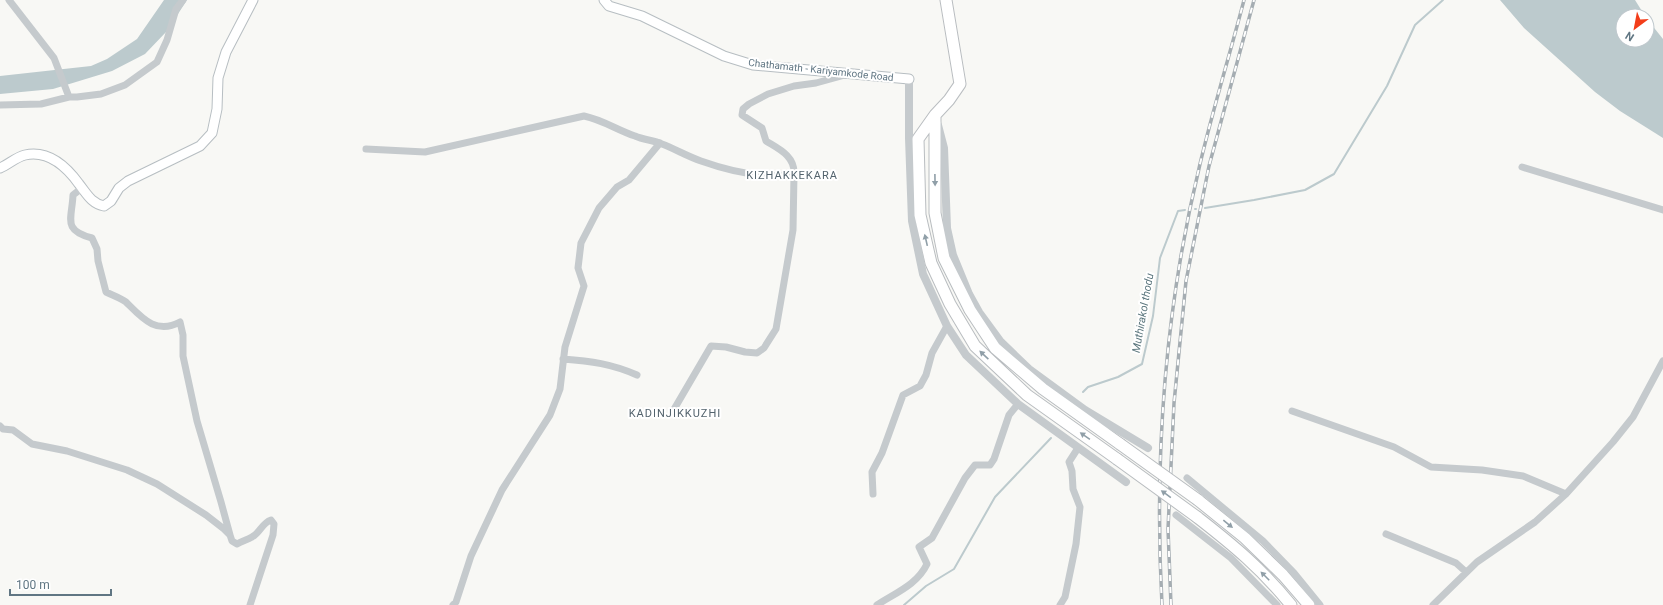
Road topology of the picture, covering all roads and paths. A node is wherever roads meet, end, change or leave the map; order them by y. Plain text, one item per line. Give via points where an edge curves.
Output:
1 (9, 0) edge
2 (183, 0) edge
3 (253, 0) edge
4 (604, 0) edge
5 (946, 0) edge
6 (847, 74) junction
7 (909, 79) joint
8 (69, 97) junction
9 (0, 105) edge
10 (935, 115) junction
11 (660, 143) junction
12 (366, 149) dead end
13 (1522, 167) dead end
14 (0, 168) edge
15 (794, 174) junction
16 (82, 188) junction
17 (1663, 210) edge
18 (947, 326) junction
19 (564, 359) junction
20 (1663, 361) edge
21 (637, 375) dead end
22 (1018, 404) junction
23 (673, 411) dead end
24 (1292, 411) dead end
25 (0, 426) edge
26 (1078, 448) junction
27 (1148, 448) dead end
28 (1187, 478) dead end
29 (1126, 482) dead end
30 (873, 494) dead end
31 (1566, 494) junction
32 (1176, 515) dead end
33 (1386, 534) dead end
34 (230, 535) junction
35 (1466, 572) junction
36 (250, 605) edge
37 (453, 605) edge
38 (877, 605) edge
39 (1060, 605) edge
40 (1276, 605) edge
41 (1291, 605) edge
42 (1309, 605) edge
43 (1320, 605) edge
44 (1434, 605) edge

1 - 8 street via 54,58
2 - 8 street via 176,9 157,62 125,85 101,94
3 - 16 main road via 226,52 218,78 217,109 212,133 200,146 128,181 104,206 89,198
4 - 6 main road, Chathamath - Kariyamkode Road via 609,6 642,16 724,56 753,65
5 - 10 highway via 960,84
6 - 7 main road, Chathamath - Kariyamkode Road
6 - 15 street via 768,94 743,109 742,115 762,128 766,142 785,153 793,164
7 - 18 street via 908,138 912,220 923,274
8 - 9 street via 41,104
10 - 27 street via 944,148 947,228 952,255 979,312 1000,342 1029,369 1085,410
41 -> 10 highway, bridge via 1275,585 1239,550 1021,390 975,346 950,304 931,262 920,215 918,139
10 -> 42 highway, bridge via 935,213 944,258 970,310 995,348 1043,389 1198,500 1245,538 1283,574
11 - 12 street via 635,136 599,119 584,116 425,152
11 - 15 street via 700,161 734,170 764,175
11 - 19 street via 630,180 617,187 599,208 581,243 578,268 584,286 565,347
13 - 17 street
14 - 16 main road via 23,155 38,153 55,160 68,170
15 - 23 street via 793,230 776,330 764,348 757,353 726,346 711,346
16 - 34 street via 73,195 70,217 72,227 80,234 92,238 97,249 106,292 125,301 132,310 157,327 172,326 180,322 197,421
18 - 22 street via 966,354
18 - 30 street via 932,353 920,386 903,395 882,453 872,472
19 - 21 street via 613,365
19 - 37 street via 560,389 550,415 502,490 471,556
20 - 31 street via 1633,417
22 - 26 street
22 - 38 street via 1009,415 994,460 990,465 975,465 965,478 932,538 919,546 927,564 922,574
24 - 31 street via 1394,447 1431,467 1523,476
25 - 34 street via 13,430 32,444 67,451 133,473 157,484 206,515
26 - 29 street
26 - 39 street via 1069,462 1073,489 1080,508 1076,544 1065,597
28 - 43 street via 1263,541
31 - 35 street via 1536,522
32 - 40 street via 1231,558
33 - 35 street via 1456,563
34 - 36 street via 237,544 252,537 265,522 271,520 274,524 273,535
35 - 44 street

